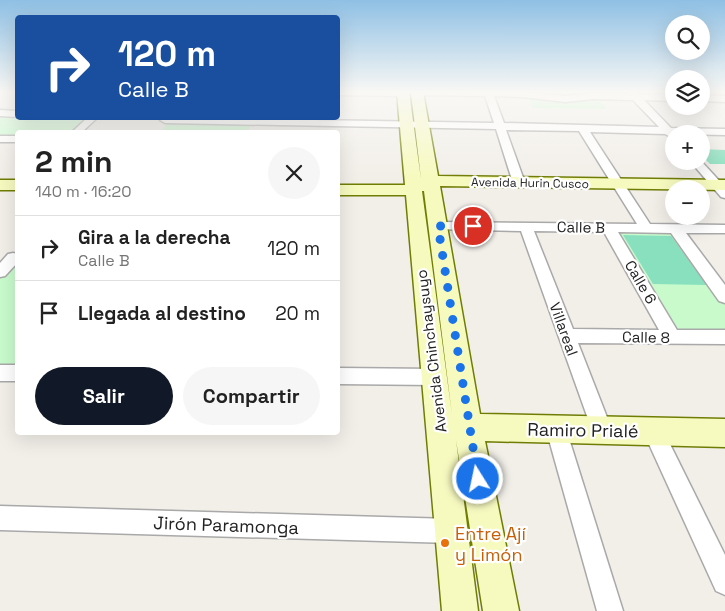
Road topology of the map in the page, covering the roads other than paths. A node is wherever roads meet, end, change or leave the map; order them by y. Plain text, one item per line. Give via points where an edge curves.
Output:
1 (89, 121) edge
2 (164, 121) edge
3 (256, 121) junction
4 (414, 121) edge
5 (498, 121) edge
6 (414, 124) junction
7 (500, 126) junction
8 (328, 128) edge
9 (582, 128) junction
10 (79, 130) edge
11 (253, 130) edge
12 (725, 132) edge
13 (710, 133) edge
14 (665, 134) edge
15 (0, 139) edge
16 (15, 139) edge
17 (704, 170) edge
18 (519, 182) junction
19 (617, 184) junction
20 (0, 185) edge
21 (15, 185) edge
22 (421, 186) junction
23 (722, 188) edge
24 (340, 190) edge
25 (0, 192) edge
26 (15, 192) edge
27 (438, 226) junction
28 (526, 227) junction
29 (609, 228) junction
30 (646, 228) junction
31 (675, 228) junction
32 (725, 229) edge
33 (10, 258) edge
34 (0, 272) edge
35 (725, 297) edge
36 (566, 336) junction
37 (672, 337) junction
38 (725, 338) edge
39 (0, 373) edge
40 (15, 373) edge
41 (340, 376) edge
42 (435, 377) junction
43 (455, 427) junction
44 (556, 430) junction
45 (602, 430) junction
46 (653, 431) junction
47 (725, 433) edge
48 (0, 518) edge
49 (451, 532) junction
50 (725, 582) edge
51 (460, 611) edge
52 (501, 611) edge
53 (610, 611) edge

1 - 10 street
2 - 3 street
3 - 8 street
3 - 11 street
4 - 6 main road, Avenida Chinchaysuyo
5 - 7 street
6 - 7 street
6 - 8 street
6 - 22 main road, Avenida Chinchaysuyo
7 - 9 street
7 - 18 street
9 - 14 street
9 - 19 street
12 - 13 street
15 - 16 street
17 - 23 street
18 - 19 main road, Avenida Hurin Cusco
18 - 22 main road, Avenida Hurin Cusco
19 - 23 main road, Avenida Hurin Cusco
19 - 30 street
20 - 21 main road
22 - 24 main road, Avenida Hurin Cusco
22 - 27 main road, Avenida Chinchaysuyo
22 - 42 main road, Avenida Chinchaysuyo
25 - 26 main road
27 - 28 street, Calle B
27 - 43 main road, Avenida Chinchaysuyo
28 - 29 street, Calle B
28 - 36 street, Villareal
29 - 30 street, Calle B
29 - 37 street, Calle 6
30 - 31 street, Calle B
31 - 32 street, Calle B
31 - 35 street
33 - 34 street
36 - 37 street, Calle 8
36 - 45 street, Villareal
37 - 38 street, Calle 8
39 - 40 street
41 - 42 street
42 - 43 main road, Avenida Chinchaysuyo
43 - 44 main road, Ramiro Prialé
43 - 49 main road, Avenida Chinchaysuyo
43 - 52 main road, Avenida Chinchaysuyo
44 - 45 main road, Ramiro Prialé
44 - 53 street
45 - 46 main road, Ramiro Prialé
46 - 47 main road, Ramiro Prialé
46 - 50 street
48 - 49 street, Jirón Paramonga
49 - 51 main road, Avenida Chinchaysuyo

